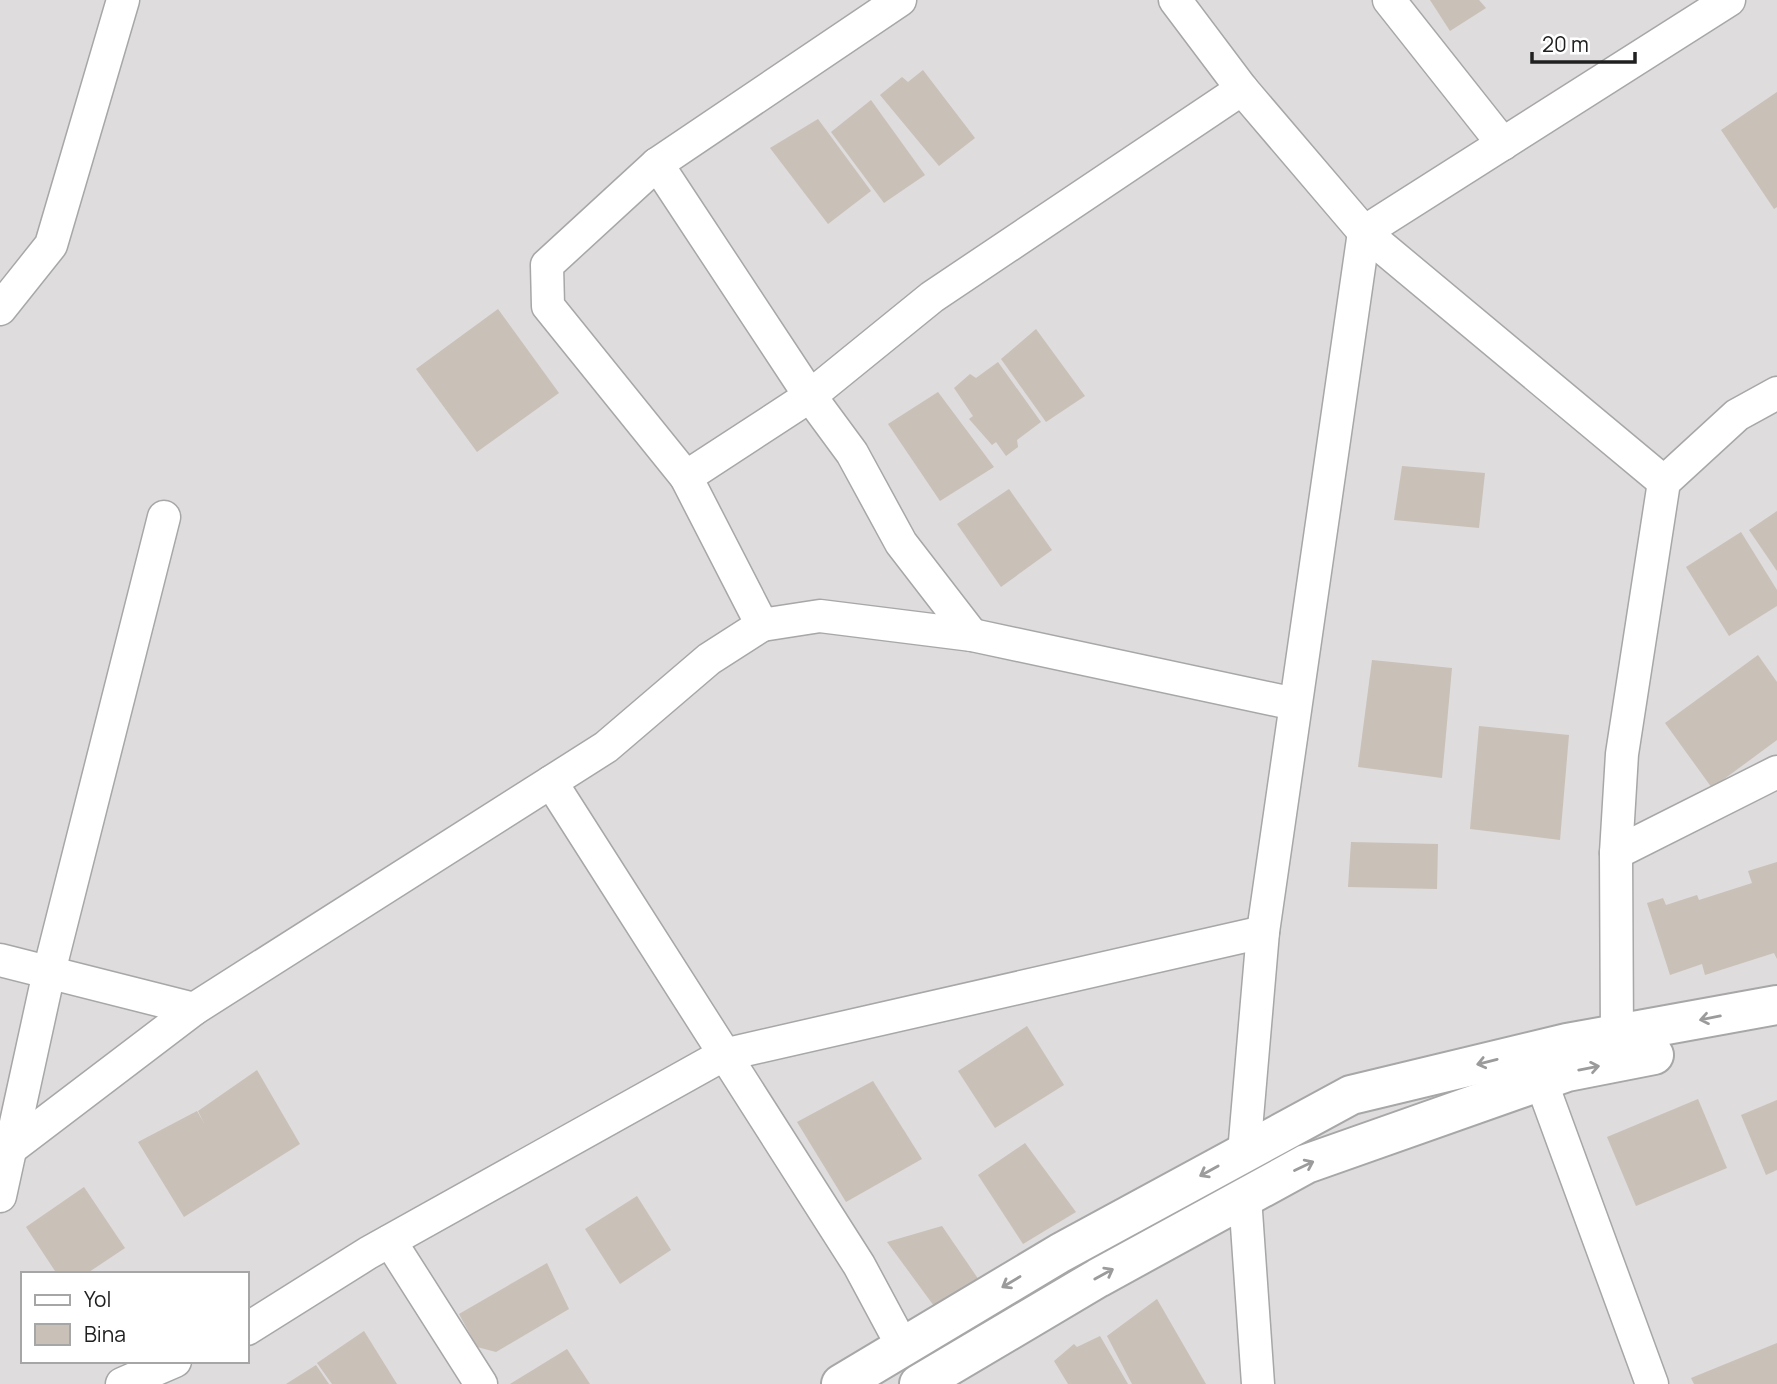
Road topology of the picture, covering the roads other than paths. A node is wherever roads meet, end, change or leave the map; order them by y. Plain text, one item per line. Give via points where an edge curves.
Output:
1 (123, 0) edge
2 (900, 0) edge
3 (1175, 0) edge
4 (1389, 0) edge
5 (1729, 0) edge
6 (1242, 89) junction
7 (1503, 144) junction
8 (657, 164) junction
9 (1364, 232) junction
10 (0, 309) edge
11 (1777, 393) edge
12 (810, 396) junction
13 (686, 477) junction
14 (1664, 482) junction
15 (164, 517) dead end
16 (762, 625) junction
17 (972, 635) junction
18 (1295, 705) junction
19 (1777, 772) edge
20 (551, 782) junction
21 (1616, 853) junction
22 (1263, 932) junction
23 (0, 960) edge
24 (49, 972) junction
25 (1777, 1004) edge
26 (194, 1009) junction
27 (1777, 1031) edge
28 (1616, 1036) junction
29 (723, 1055) junction
30 (1541, 1081) junction
31 (10, 1149) junction
32 (1244, 1153) junction
33 (0, 1196) edge
34 (1245, 1197) junction
35 (390, 1241) junction
36 (248, 1328) edge
37 (903, 1347) junction
38 (171, 1363) edge
39 (122, 1384) edge
40 (481, 1384) edge
41 (841, 1384) edge
42 (919, 1384) edge
43 (1258, 1384) edge
44 (1652, 1384) edge

1 - 10 street via 51,244
2 - 8 street
3 - 6 street
4 - 7 street
5 - 7 street
6 - 9 street
6 - 12 street via 932,297
7 - 9 street
8 - 12 street
8 - 13 street via 547,265 548,306
9 - 14 street
9 - 18 street
11 - 14 street via 1737,415
12 - 13 street
12 - 17 street via 852,453 901,543
13 - 16 street
14 - 21 street via 1622,754
15 - 24 street
16 - 17 street via 820,616
16 - 20 street via 709,659 606,747
17 - 18 street
18 - 22 street
19 - 21 street
20 - 26 street
20 - 29 street
21 - 28 street
22 - 29 street
22 - 32 street
23 - 24 street
24 - 26 street
24 - 31 street
25 -> 28 street
26 - 31 street
30 -> 27 street
28 -> 32 street via 1567,1043 1351,1095
29 - 35 street
29 - 37 street via 859,1265
34 -> 30 street via 1307,1164
30 - 44 street
31 - 33 street
32 -> 37 street via 1060,1253
42 -> 34 street
34 - 43 street
35 - 36 street
35 - 40 street
37 - 41 street
38 - 39 street

